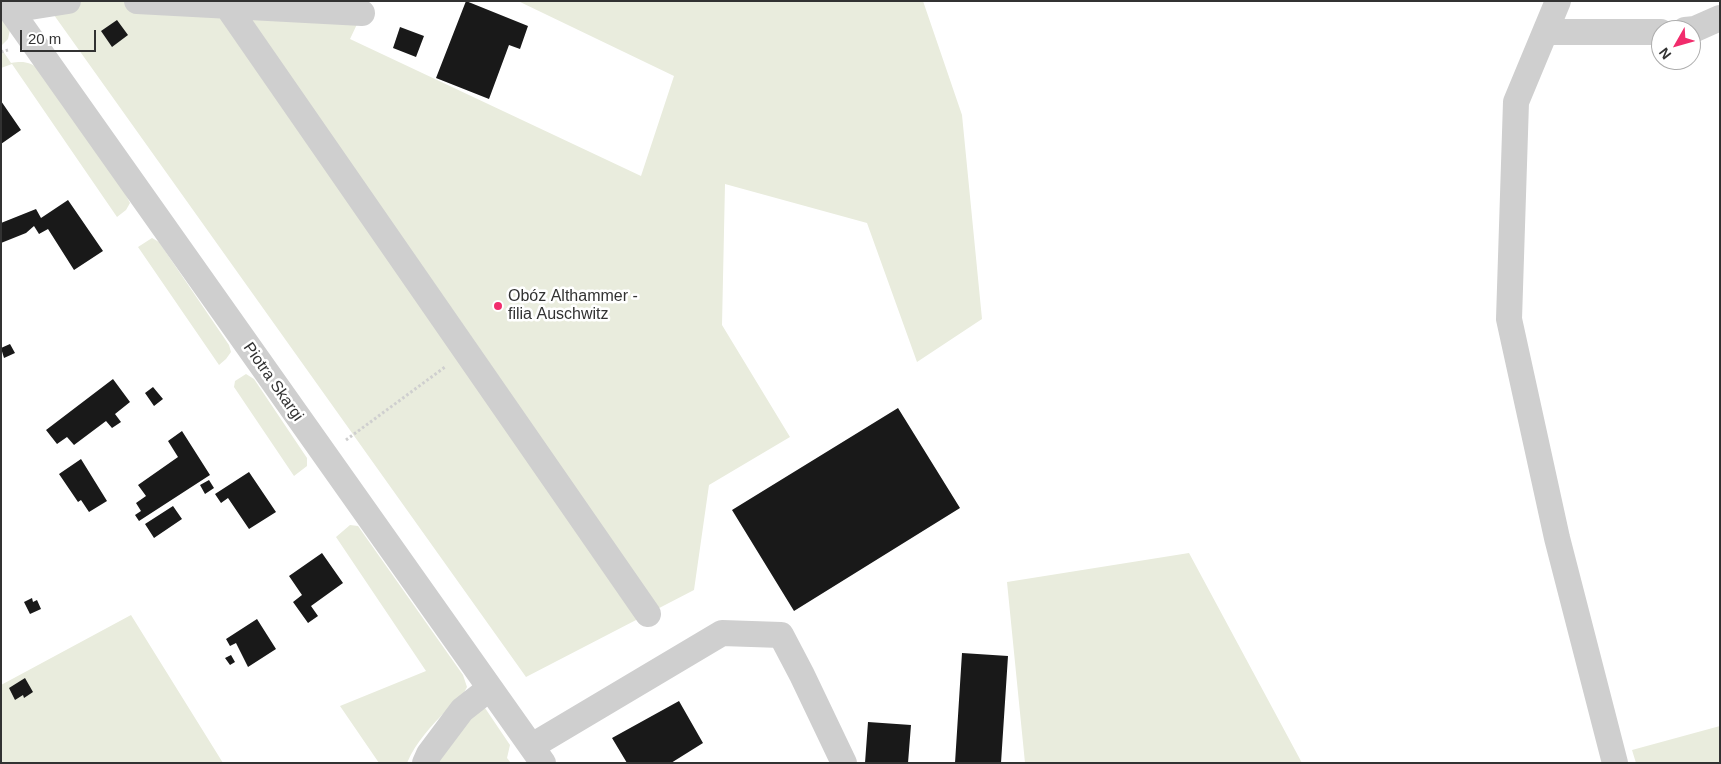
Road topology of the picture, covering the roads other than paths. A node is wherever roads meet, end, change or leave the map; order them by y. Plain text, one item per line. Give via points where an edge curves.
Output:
1 (68, 1) edge
2 (138, 1) edge
3 (1558, 1) edge
4 (8, 6) edge
5 (227, 6) junction
6 (362, 14) dead end
7 (1720, 18) edge
8 (1701, 26) edge
9 (1546, 32) junction
10 (1651, 32) edge
11 (648, 614) dead end
12 (490, 688) junction
13 (537, 754) edge
14 (426, 763) edge
15 (844, 763) edge
16 (1615, 763) edge

1 - 4 street
2 - 5 street
3 - 9 street
4 - 12 street, Piotra Skargi
5 - 6 street
5 - 11 street
7 - 8 street
9 - 10 street
9 - 16 street via 1516,102 1509,319 1557,538
12 - 13 street, Piotra Skargi
12 - 14 street via 462,710 429,754
13 - 15 street via 722,632 781,635

